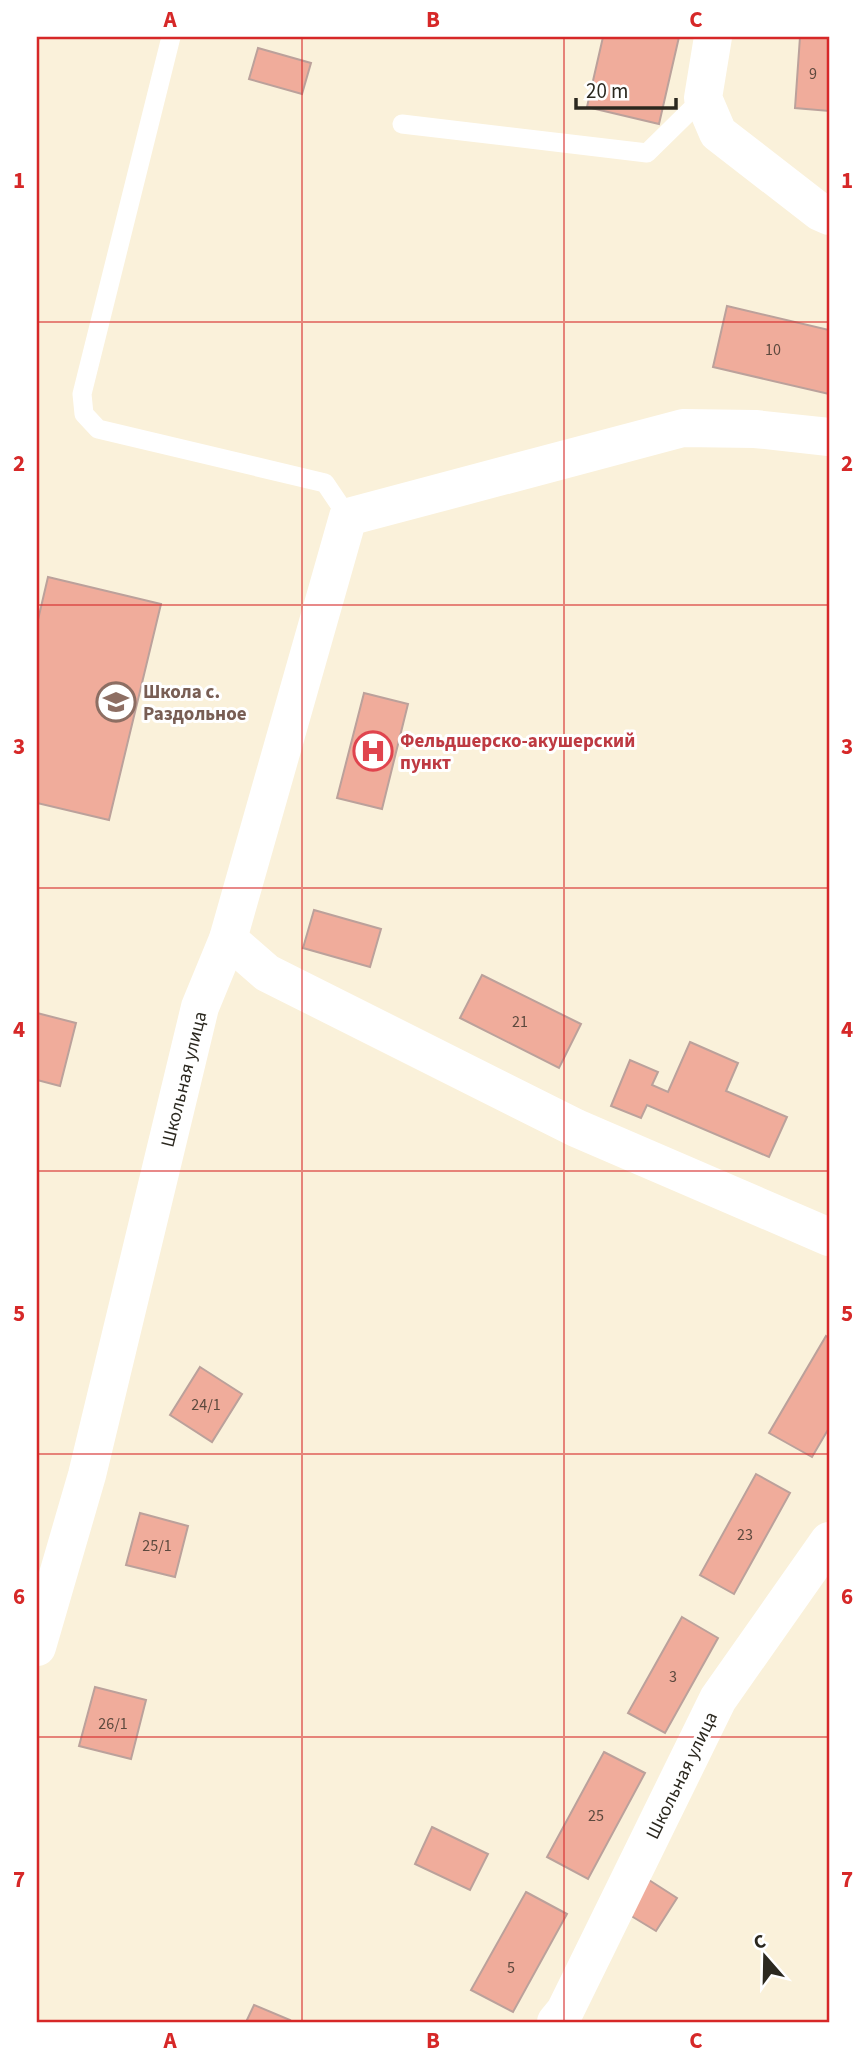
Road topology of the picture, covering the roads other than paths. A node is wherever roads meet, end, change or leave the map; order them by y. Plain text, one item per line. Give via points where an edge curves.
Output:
1 (171, 37) edge
2 (713, 37) edge
3 (703, 98) junction
4 (402, 124) dead end
5 (829, 216) edge
6 (829, 437) edge
7 (348, 517) junction
8 (228, 939) junction
9 (829, 1237) edge
10 (829, 1541) edge
11 (37, 1647) edge
12 (556, 2022) edge

1 - 7 lane via 82,394 84,414 98,429 326,484
2 - 3 street
3 - 4 lane via 647,153
3 - 5 street via 718,133
6 - 7 street via 683,428
7 - 8 street, Школьная улица
8 - 9 street via 267,973 576,1128
8 - 11 street, Школьная улица via 200,1007 87,1475
10 - 12 street, Школьная улица via 718,1699

